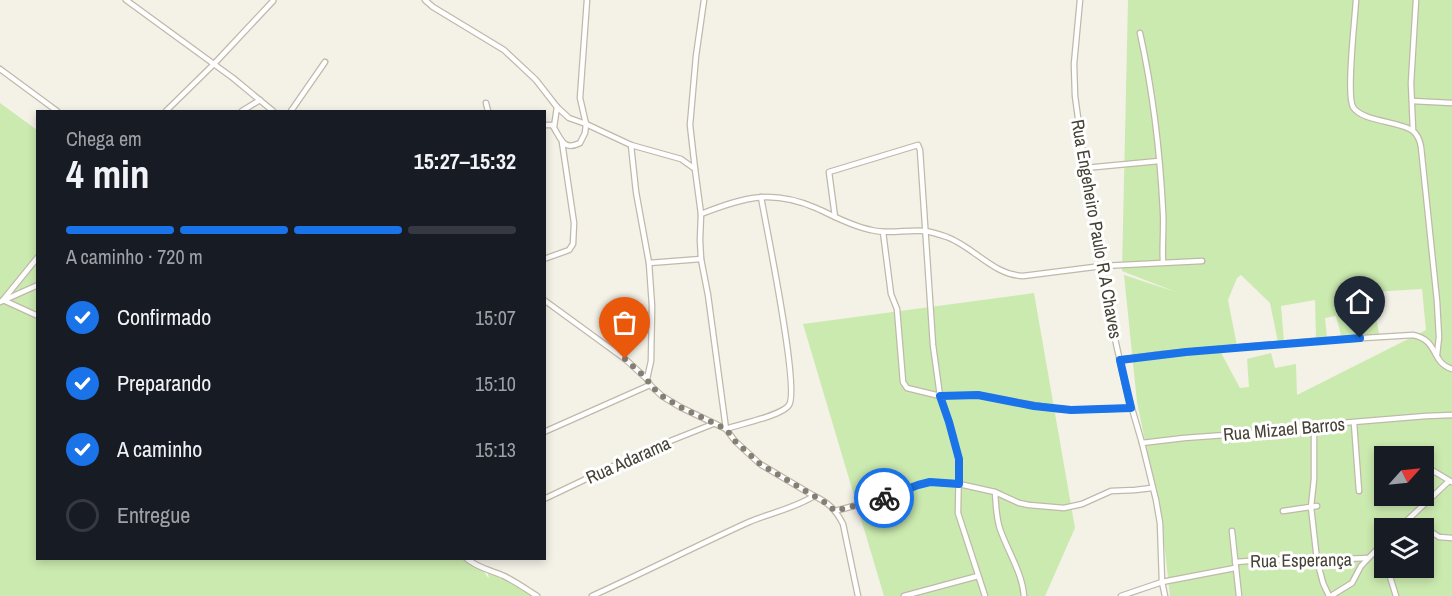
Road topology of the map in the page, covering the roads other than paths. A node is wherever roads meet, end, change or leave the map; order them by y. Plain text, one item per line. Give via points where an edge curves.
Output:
1 (126, 0) edge
2 (425, 0) edge
3 (587, 0) edge
4 (704, 0) edge
5 (1080, 0) edge
6 (1356, 0) edge
7 (1416, 0) edge
8 (273, 1) edge
9 (1140, 33) dead end
10 (325, 62) dead end
11 (214, 64) junction
12 (0, 69) edge
13 (260, 100) junction
14 (1412, 101) junction
15 (486, 103) dead end
16 (1452, 103) edge
17 (557, 107) junction
18 (56, 110) edge
19 (167, 110) edge
20 (244, 110) edge
21 (272, 110) edge
22 (292, 110) edge
23 (488, 110) edge
24 (586, 124) junction
25 (546, 125) edge
26 (554, 127) junction
27 (1413, 130) junction
28 (562, 142) junction
29 (631, 146) junction
30 (1159, 160) junction
31 (1085, 168) junction
32 (695, 169) junction
33 (761, 197) junction
34 (701, 214) junction
35 (835, 217) junction
36 (925, 231) junction
37 (883, 232) junction
38 (546, 258) edge
39 (36, 259) edge
40 (701, 259) junction
41 (1202, 261) dead end
42 (1163, 262) junction
43 (649, 263) junction
44 (1102, 266) junction
45 (36, 286) edge
46 (2, 301) edge
47 (546, 301) edge
48 (36, 315) edge
49 (1437, 355) junction
50 (1120, 360) junction
51 (1452, 369) edge
52 (647, 379) junction
53 (650, 385) junction
54 (940, 396) junction
55 (1131, 408) junction
56 (1452, 415) edge
57 (1354, 423) junction
58 (713, 424) junction
59 (1314, 426) junction
60 (726, 429) junction
61 (546, 431) edge
62 (1142, 444) junction
63 (1434, 471) edge
64 (1450, 481) edge
65 (959, 484) junction
66 (1152, 488) junction
67 (1359, 490) dead end
68 (995, 492) junction
69 (814, 496) junction
70 (546, 498) edge
71 (1314, 506) junction
72 (835, 511) junction
73 (1284, 511) dead end
74 (1410, 518) edge
75 (1232, 531) dead end
76 (1434, 534) edge
77 (1452, 538) edge
78 (1374, 552) edge
79 (1368, 558) junction
80 (469, 560) edge
81 (1317, 560) junction
82 (1235, 562) junction
83 (1235, 568) junction
84 (978, 576) junction
85 (1390, 578) edge
86 (1162, 582) junction
87 (537, 596) edge
88 (592, 596) edge
89 (858, 596) edge
90 (904, 596) edge
91 (985, 596) edge
92 (1024, 596) edge
93 (1121, 596) edge
94 (1165, 596) edge
95 (1239, 596) edge
96 (1330, 596) edge
97 (1396, 596) edge

1 - 11 street
2 - 17 street via 504,50 536,80
3 - 24 street via 580,98
4 - 32 street via 690,125
5 - 31 street, Rua Engeheiro Paulo R A Chaves via 1074,96
6 - 27 street via 1351,69 1353,108 1367,117
7 - 14 street
8 - 11 street
9 - 30 street
10 - 22 street
11 - 13 street
11 - 19 street
12 - 18 street
13 - 20 street
13 - 21 street
14 - 16 street
14 - 27 street
15 - 23 street
17 - 24 street via 569,118
17 - 26 street
24 - 28 street via 580,142 573,146
24 - 29 street
25 - 26 street
26 - 28 street
27 - 49 street via 1421,147 1437,301
28 - 38 street via 574,223 573,244 569,250
29 - 32 street via 673,156
29 - 43 street
30 - 31 street
30 - 42 street
31 - 44 street, Rua Engeheiro Paulo R A Chaves
32 - 34 street
33 - 34 street
33 - 35 street via 793,200
33 - 60 street via 792,394 784,411
34 - 40 street
35 - 36 street via 829,172 918,145
35 - 37 street
36 - 37 street
36 - 44 street via 961,244 1014,276
36 - 54 street
37 - 54 street via 891,294 897,309 903,382 907,388
39 - 46 street
40 - 43 street
40 - 60 street
41 - 42 street
42 - 44 street
43 - 52 street via 652,330
44 - 50 street, Rua Engeheiro Paulo R A Chaves
45 - 46 street
46 - 48 street
47 - 52 street
49 - 50 street via 1429,341 1413,335
49 - 51 street via 1440,362
50 - 55 street, Rua Engeheiro Paulo R A Chaves
52 - 53 street
53 - 58 street via 670,402
53 - 61 street
54 - 55 street via 978,395 1071,410
54 - 65 street via 959,459
55 - 62 street, Rua Engeheiro Paulo R A Chaves
56 - 57 street, Rua Mizael Barros
57 - 59 street, Rua Mizael Barros
57 - 67 street
58 - 60 street
58 - 70 street, Rua Adarama
59 - 62 street, Rua Mizael Barros
59 - 71 street
60 - 69 street via 760,464
62 - 66 street, Rua Engeheiro Paulo R A Chaves
63 - 64 street
64 - 74 street
65 - 68 street
65 - 72 street via 930,482
65 - 84 street via 958,513
66 - 68 street via 1111,491 1064,508 1019,503
66 - 86 street, Rua Engeheiro Paulo R A Chaves via 1160,523
68 - 92 street via 1000,529 1021,578
69 - 72 street
69 - 88 street via 751,521
71 - 73 street
71 - 81 street
72 - 89 street via 843,524
75 - 82 street
76 - 77 street
78 - 79 street
79 - 81 street, Rua Esperança
79 - 96 street via 1352,583
80 - 87 street
81 - 82 street, Rua Esperança via 1275,558
81 - 96 street
82 - 83 street
83 - 86 street, Rua Esperança
83 - 95 street
84 - 90 street
84 - 91 street
85 - 97 street
86 - 93 street, Rua Esperança
86 - 94 street, Rua Engeheiro Paulo R A Chaves

